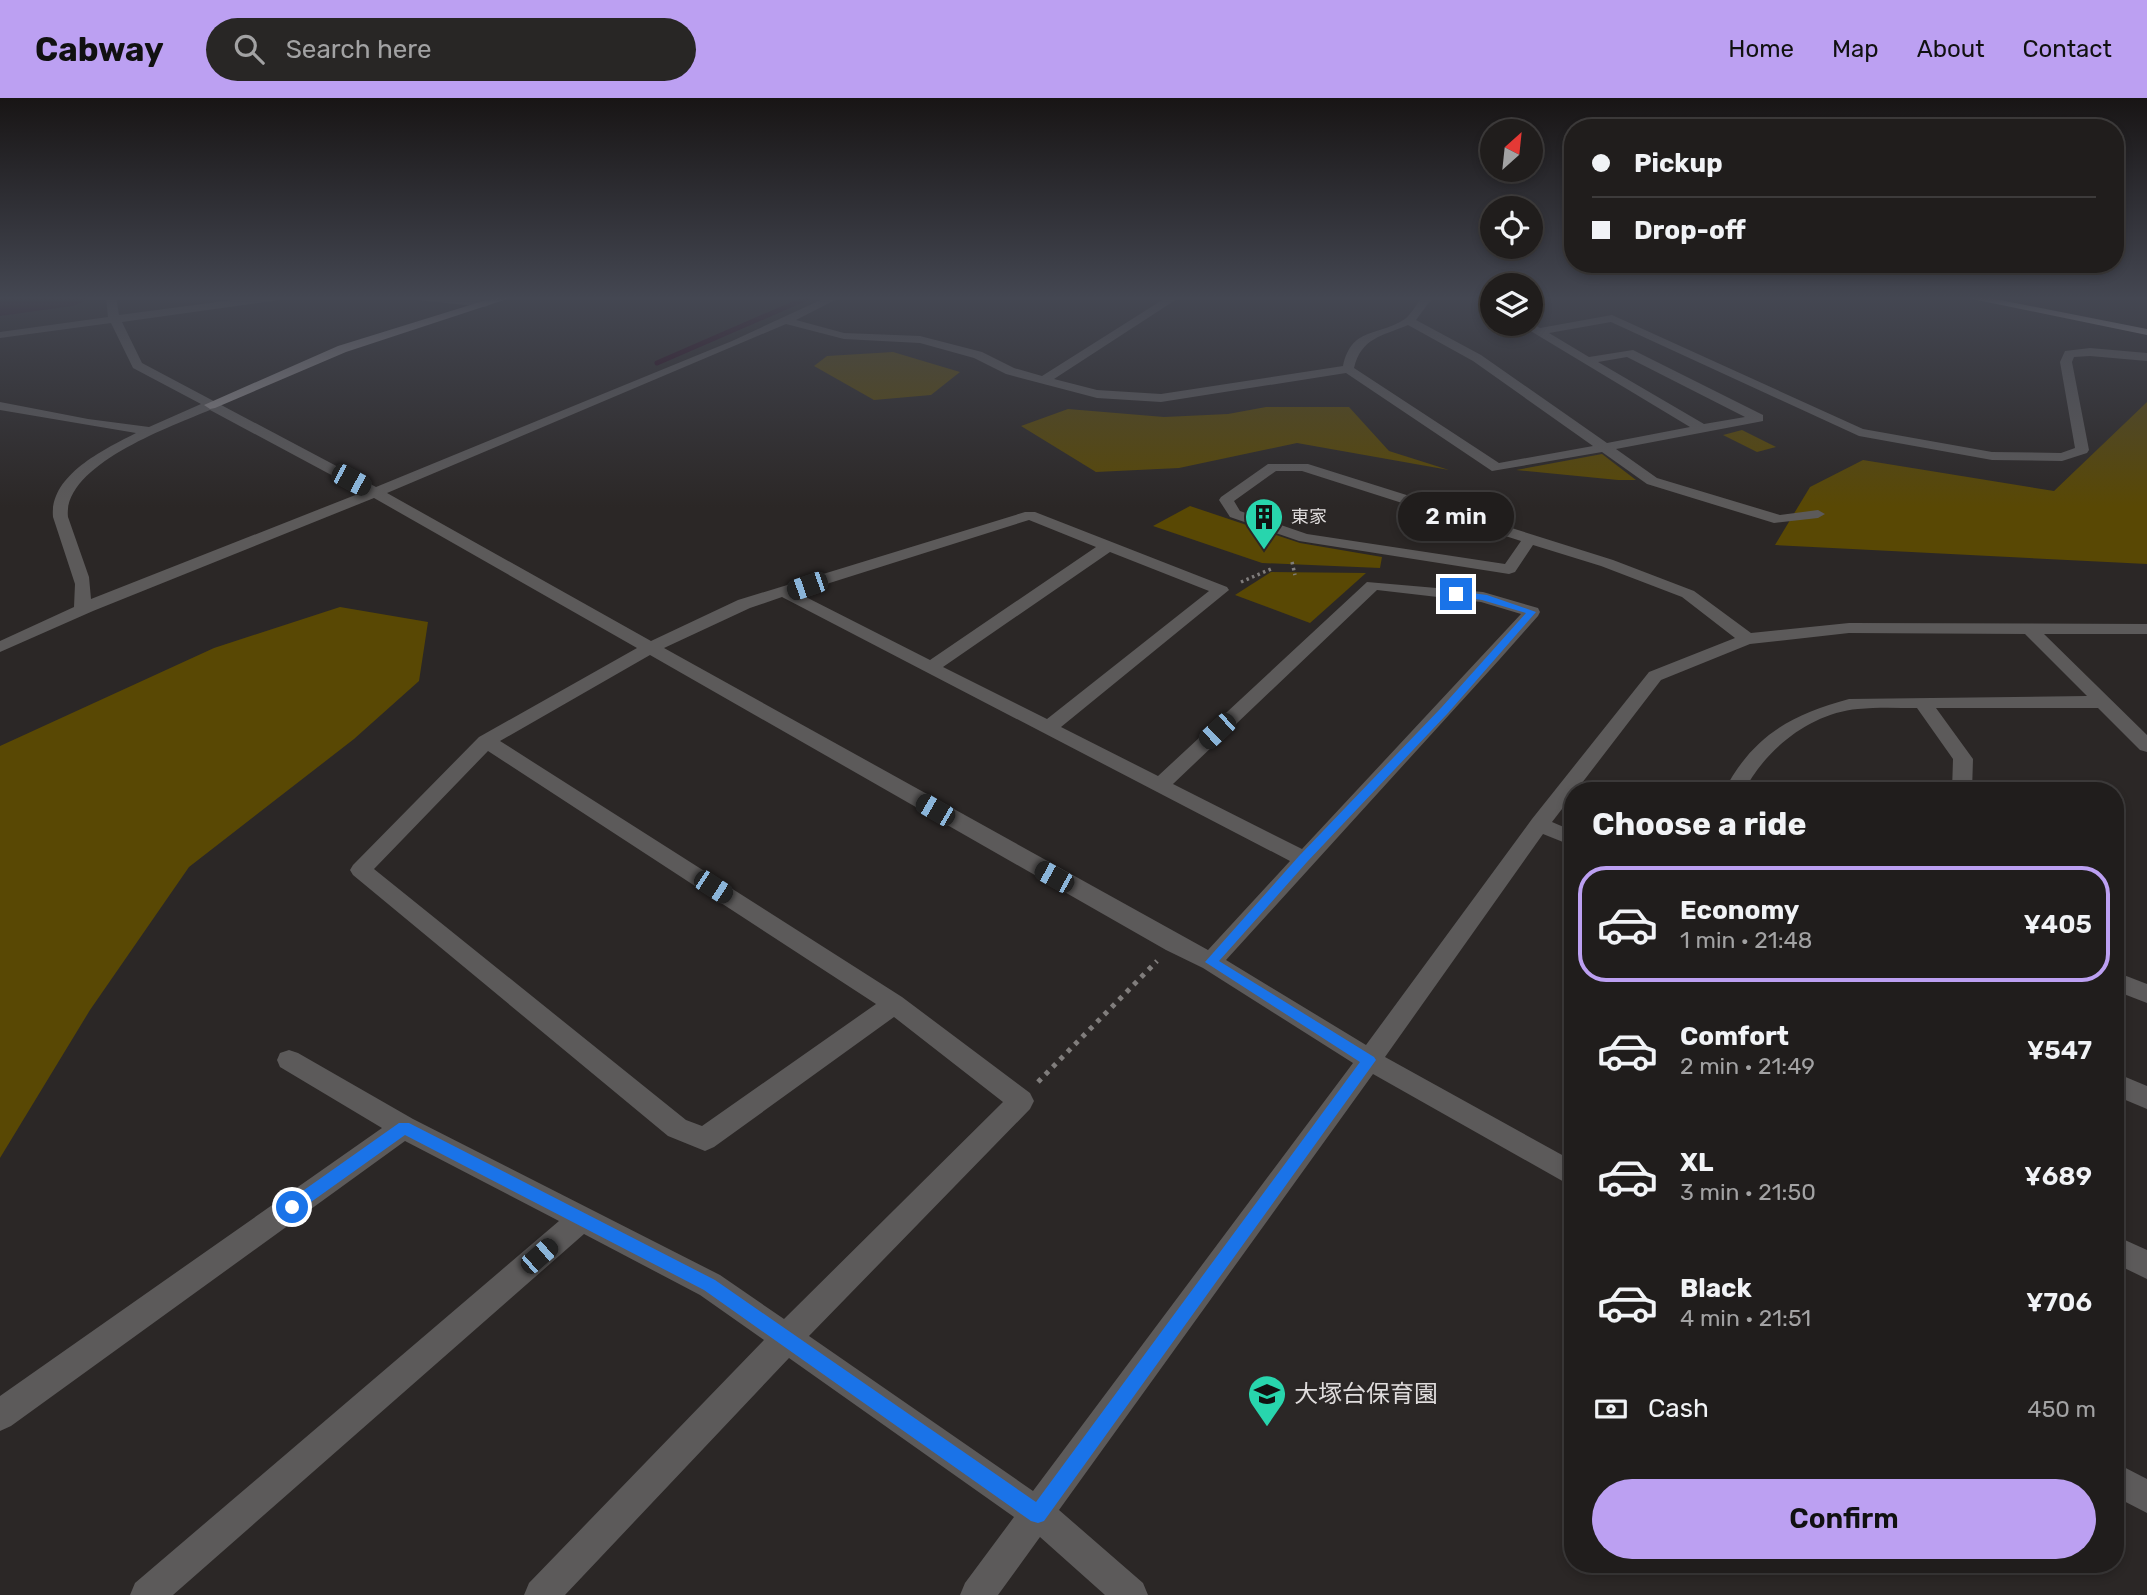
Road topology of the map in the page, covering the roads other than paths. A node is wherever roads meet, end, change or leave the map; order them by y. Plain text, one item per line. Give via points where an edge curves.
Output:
1 (140, 367) edge
2 (300, 367) edge
3 (677, 367) edge
4 (1003, 367) edge
5 (1065, 367) edge
6 (1490, 367) edge
7 (1597, 367) edge
8 (1657, 367) edge
9 (1718, 367) edge
10 (2067, 367) edge
11 (1348, 369) joint
12 (1044, 380) junction
13 (210, 405) junction
14 (0, 406) edge
15 (1704, 430) junction
16 (151, 431) junction
17 (1605, 448) junction
18 (374, 492) junction
19 (1818, 514) dead end
20 (1530, 538) junction
21 (1109, 545) junction
22 (786, 593) junction
23 (81, 611) junction
24 (2030, 629) junction
25 (2147, 629) edge
26 (1747, 639) junction
27 (0, 647) edge
28 (648, 649) junction
29 (931, 667) junction
30 (1922, 702) junction
31 (2102, 702) junction
32 (1050, 726) junction
33 (486, 741) junction
34 (2147, 745) edge
35 (1572, 782) edge
36 (1738, 782) edge
37 (1962, 782) edge
38 (1159, 786) junction
39 (1564, 792) edge
40 (1539, 824) junction
41 (1564, 835) edge
42 (1303, 859) junction
43 (1211, 962) junction
44 (2124, 984) edge
45 (2147, 994) edge
46 (894, 1004) junction
47 (289, 1060) dead end
48 (1369, 1060) junction
49 (2124, 1088) edge
50 (2147, 1098) edge
51 (404, 1127) junction
52 (1564, 1170) edge
53 (580, 1220) junction
54 (2124, 1253) edge
55 (2147, 1265) edge
56 (787, 1338) junction
57 (0, 1415) edge
58 (2124, 1484) edge
59 (2147, 1497) edge
60 (1038, 1514) junction
61 (147, 1595) edge
62 (541, 1595) edge
63 (977, 1595) edge
64 (1131, 1595) edge

1 - 13 street
2 - 13 main road
3 - 18 street
4 - 12 street
5 - 12 street
6 - 17 street
7 - 15 street
8 - 15 street via 1758,418
9 - 10 street via 1859,432 1992,456 2062,457 2082,450
11 - 12 street via 1161,398 1097,394
11 - 17 street via 1497,468
13 - 16 street
13 - 18 street
14 - 16 street
15 - 17 street
16 - 23 street via 92,464 68,486 60,507 86,592
17 - 19 street via 1652,481 1779,520
18 - 23 street
18 - 28 street
20 - 20 street via 1303,467 1273,467 1226,499 1235,514 1304,538 1509,569
20 - 26 street via 1688,594
21 - 22 street via 1030,515
21 - 29 street
21 - 32 street via 1221,590
22 - 28 street via 744,604
22 - 29 street
23 - 27 street
24 - 25 street
24 - 26 street via 1849,628
24 - 31 street
26 - 35 street via 1655,676
28 - 33 street
28 - 43 street
29 - 32 street
30 - 31 street
30 - 36 street via 1855,703 1819,712 1782,731
30 - 37 street via 1963,759
31 - 34 street
32 - 38 street
33 - 46 street
33 - 46 street via 361,870 677,1128 705,1139
38 - 42 street
38 - 42 street via 1373,585 1483,597 1532,612
39 - 40 street
40 - 41 street
40 - 48 street
42 - 43 street
43 - 48 street
44 - 45 street
46 - 56 street via 1021,1101
47 - 51 street
48 - 52 street
48 - 60 street
49 - 50 street
51 - 53 street
51 - 57 street
53 - 56 street via 710,1285
53 - 61 street
54 - 55 street
56 - 60 street
56 - 62 street
58 - 59 street
60 - 63 street
60 - 64 street

